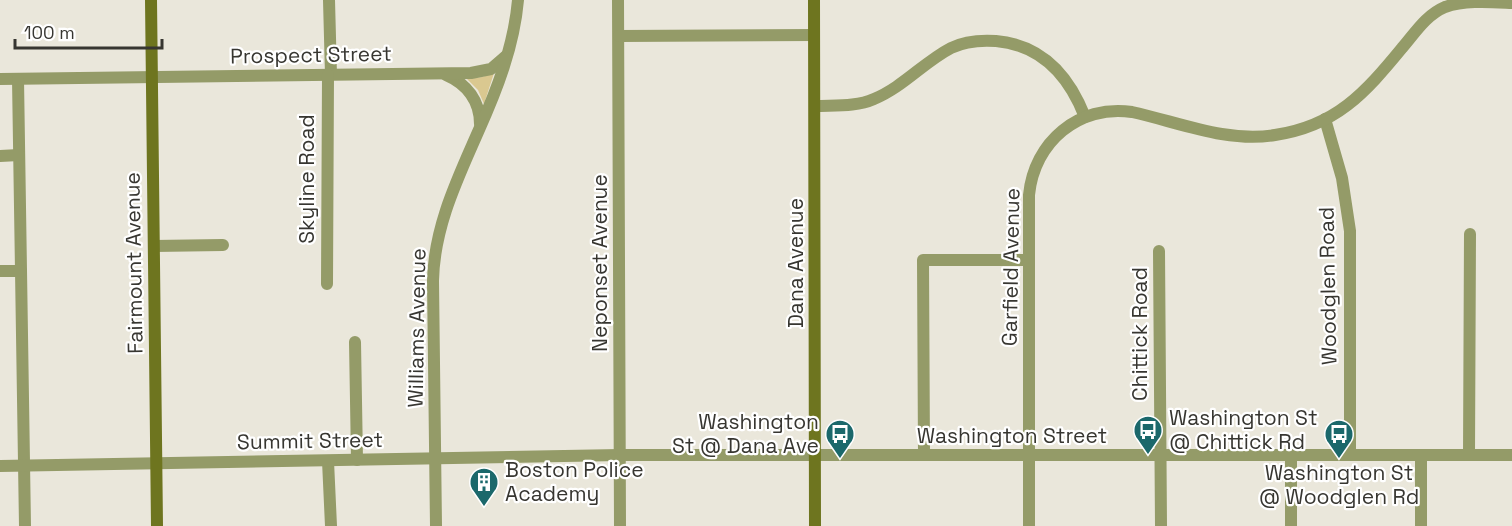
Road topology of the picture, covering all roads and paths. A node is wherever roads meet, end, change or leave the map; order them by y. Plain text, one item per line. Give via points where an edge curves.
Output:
1 (151, 0) edge
2 (329, 0) edge
3 (518, 0) edge
4 (618, 0) edge
5 (814, 0) edge
6 (1512, 3) edge
7 (814, 35) junction
8 (619, 36) junction
9 (508, 54) junction
10 (442, 73) junction
11 (329, 75) junction
12 (152, 77) junction
13 (0, 79) edge
14 (18, 79) junction
15 (815, 106) junction
16 (1085, 117) junction
17 (1325, 119) junction
18 (480, 129) junction
19 (19, 155) junction
20 (0, 156) edge
21 (1470, 234) dead end
22 (223, 245) dead end
23 (154, 246) junction
24 (1159, 250) dead end
25 (1029, 260) junction
26 (21, 271) junction
27 (0, 272) edge
28 (327, 284) dead end
29 (355, 342) dead end
30 (620, 455) junction
31 (816, 455) junction
32 (924, 455) junction
33 (1029, 455) junction
34 (1161, 455) junction
35 (1291, 455) junction
36 (1350, 455) junction
37 (1421, 455) junction
38 (1468, 455) junction
39 (1512, 455) edge
40 (436, 459) junction
41 (357, 460) junction
42 (328, 461) junction
43 (156, 464) junction
44 (0, 466) edge
45 (24, 466) junction
46 (25, 526) edge
47 (157, 526) edge
48 (331, 526) edge
49 (436, 526) edge
50 (620, 526) edge
51 (816, 526) edge
52 (1029, 526) edge
53 (1161, 526) edge
54 (1291, 526) edge
55 (1421, 526) edge

1 - 12 street, Fairmount Avenue
2 - 11 street, Skyline Road
3 - 9 street, Williams Avenue
4 - 8 street, Neponset Avenue
5 - 7 street, Dana Avenue
6 - 17 street, Garfield Avenue via 1464,2 1437,11 1361,94
7 - 8 street
7 - 15 street, Dana Avenue
8 - 30 street, Neponset Avenue
9 - 10 street, Prospect Street via 485,71
9 - 18 street, Williams Avenue
10 - 11 street, Prospect Street
10 - 18 street via 460,82 474,97
11 - 12 street, Prospect Street
11 - 28 street, Skyline Road
12 - 14 street, Prospect Street
12 - 23 street, Fairmount Avenue
13 - 14 street, Prospect Street
14 - 19 street
15 - 16 street via 849,105 873,99 951,48 989,40 1022,46 1051,63 1068,82
15 - 31 street, Dana Avenue
16 - 17 street, Garfield Avenue via 1124,111 1244,137 1290,132
16 - 25 street, Garfield Avenue via 1057,134 1034,170 1029,195
17 - 36 street, Woodglen Road via 1342,178 1350,231
18 - 40 street, Williams Avenue via 446,208 435,255
19 - 20 street
19 - 26 street
21 - 38 street
22 - 23 street
23 - 43 street, Fairmount Avenue
24 - 34 street, Chittick Road
25 - 32 street via 923,260
25 - 33 street, Garfield Avenue
26 - 27 street
26 - 45 street
29 - 41 street
30 - 31 street, Washington Street
30 - 40 street, Summit Street
30 - 50 street, Neponset Avenue
31 - 32 street, Washington Street
31 - 51 street, Dana Avenue
32 - 33 street, Washington Street
33 - 34 street, Washington Street
33 - 52 street, Garfield Avenue
34 - 35 street, Washington Street
34 - 53 street, Chittick Road
35 - 36 street, Washington Street
35 - 54 street
36 - 37 street, Washington Street
37 - 38 street, Washington Street
37 - 55 street
38 - 39 street, Washington Street
40 - 41 street, Summit Street
40 - 49 street, Williams Avenue
41 - 42 street, Summit Street
42 - 43 street, Summit Street
42 - 48 street
43 - 45 street, Summit Street
43 - 47 street, Fairmount Avenue
44 - 45 street, Summit Street
45 - 46 street

